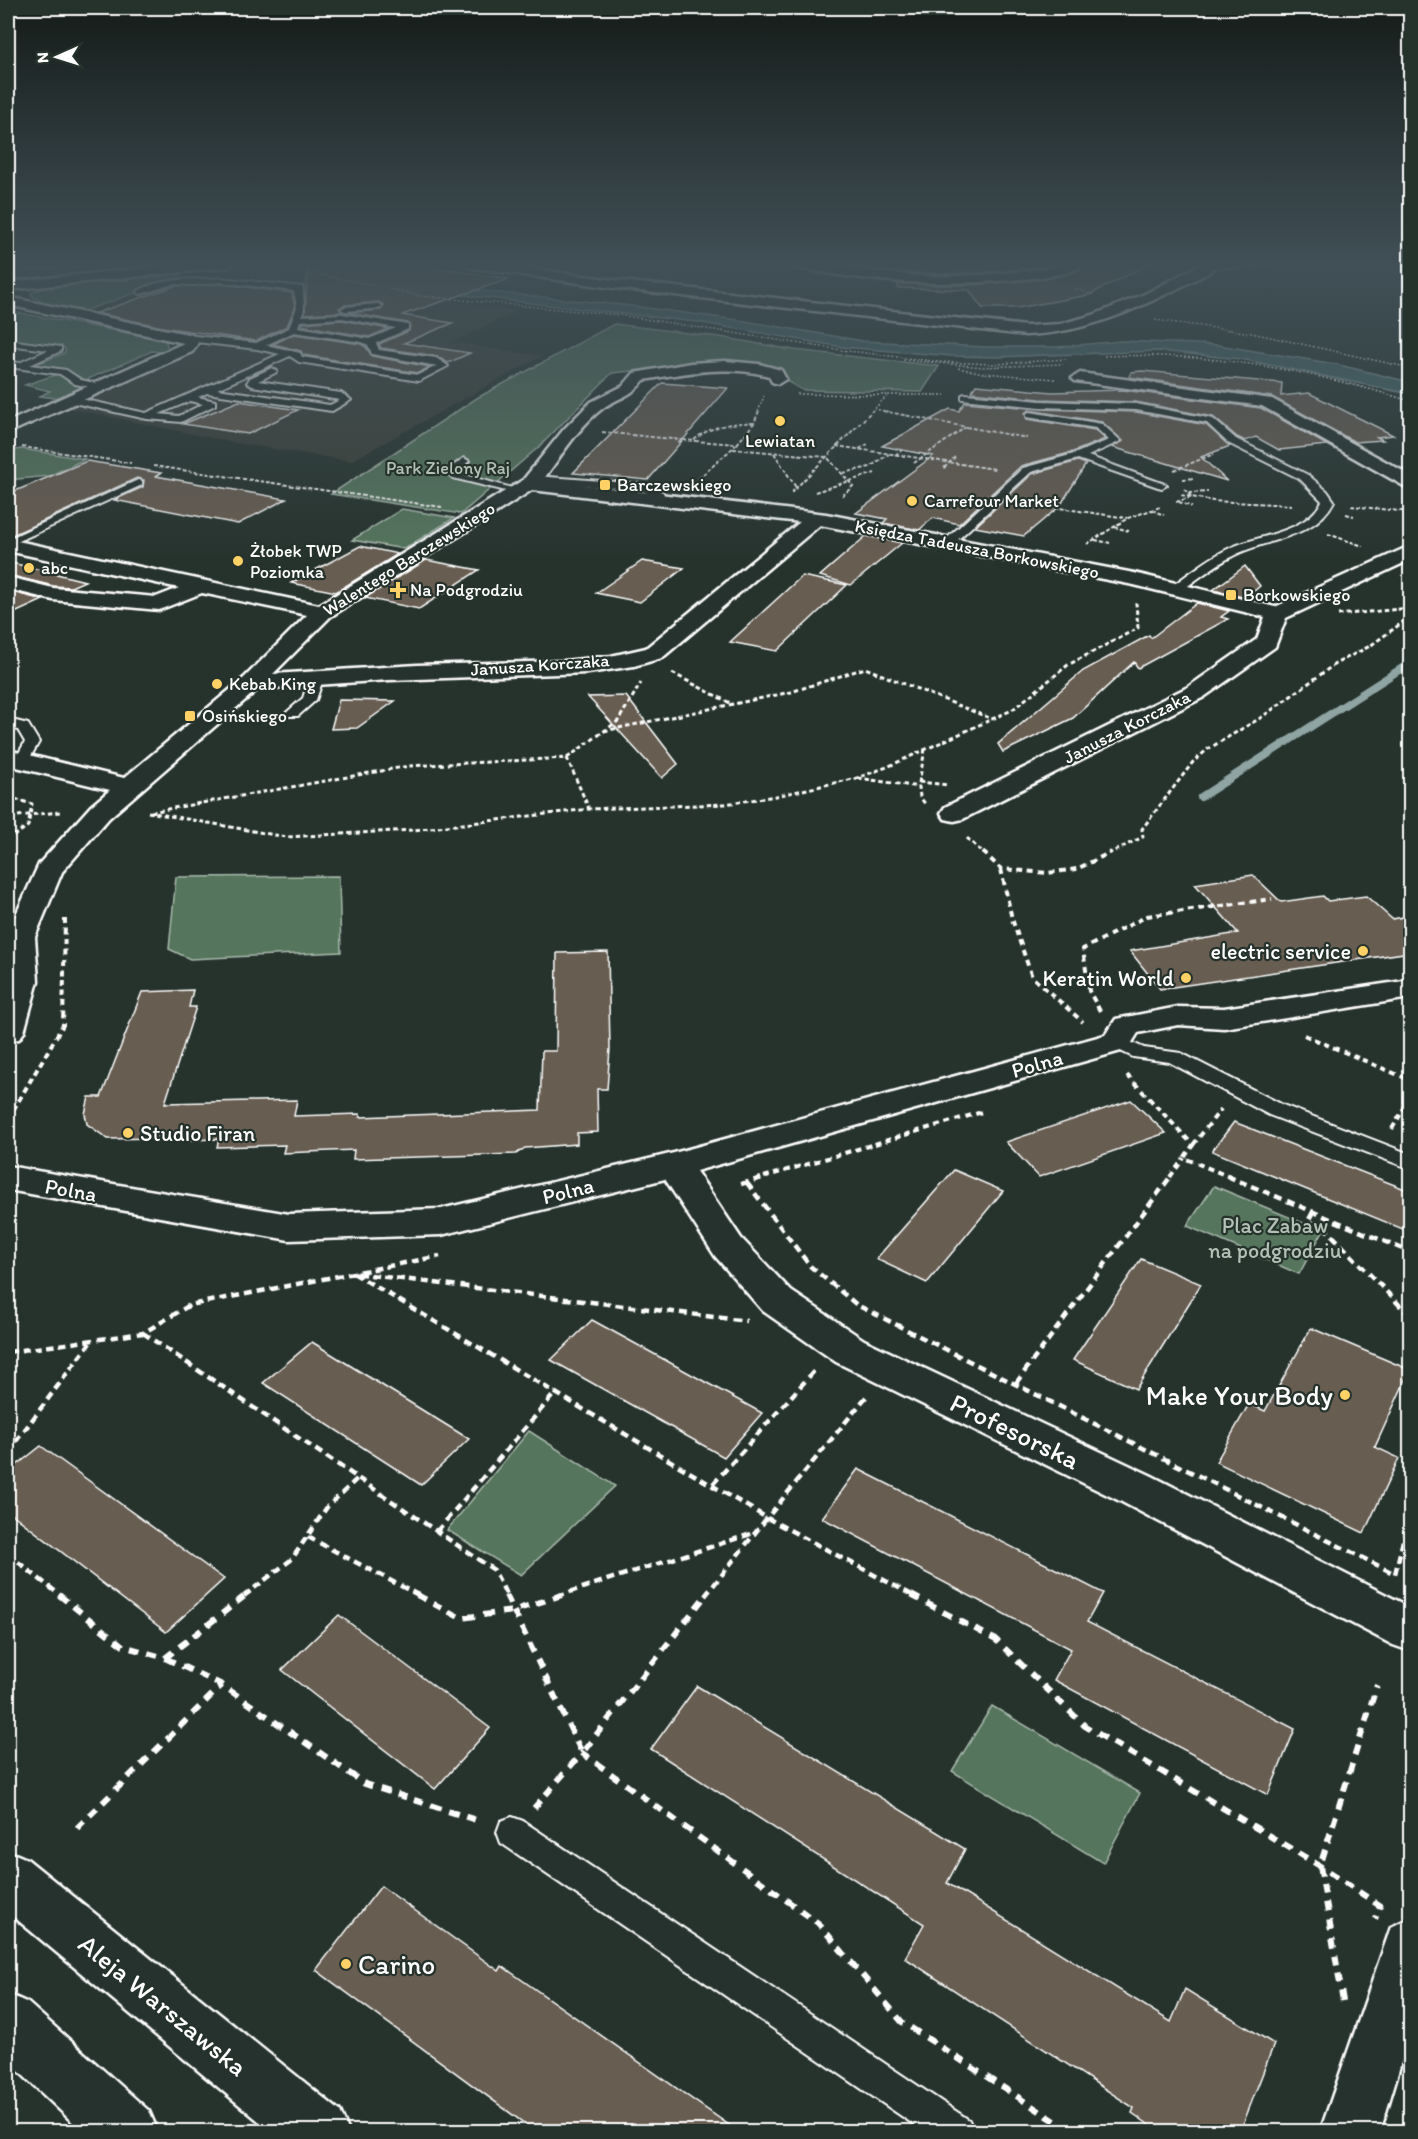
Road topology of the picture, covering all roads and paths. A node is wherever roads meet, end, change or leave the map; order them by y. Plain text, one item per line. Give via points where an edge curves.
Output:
1 (26, 363) edge
2 (155, 363) edge
3 (267, 363) edge
4 (291, 363) edge
5 (321, 363) edge
6 (439, 363) edge
7 (923, 363) edge
8 (939, 363) edge
9 (997, 363) edge
10 (1010, 363) joint
11 (1065, 363) dead end
12 (1246, 363) edge
13 (1390, 363) edge
14 (8, 364) edge
15 (21, 365) junction
16 (937, 365) junction
17 (945, 366) junction
18 (1019, 368) junction
19 (1410, 368) edge
20 (1080, 378) dead end
21 (778, 379) dead end
22 (1055, 379) dead end
23 (102, 386) junction
24 (207, 390) junction
25 (765, 393) dead end
26 (788, 394) dead end
27 (888, 395) junction
28 (965, 397) joint
29 (188, 398) junction
30 (72, 400) junction
31 (1410, 401) edge
32 (212, 403) junction
33 (296, 403) junction
34 (874, 409) junction
35 (1030, 415) dead end
36 (147, 416) junction
37 (955, 419) dead end
38 (754, 423) junction
39 (948, 424) junction
40 (987, 425) dead end
41 (8, 428) edge
42 (980, 430) dead end
43 (596, 432) dead end
44 (682, 440) junction
45 (694, 441) junction
46 (678, 443) dead end
47 (737, 444) junction
48 (868, 444) dead end
49 (16, 446) dead end
50 (836, 446) junction
51 (734, 449) junction
52 (858, 449) junction
53 (902, 450) dead end
54 (1218, 452) dead end
55 (889, 454) junction
56 (894, 455) junction
57 (1078, 456) junction
58 (824, 457) junction
59 (955, 457) dead end
60 (922, 459) junction
61 (464, 461) dead end
62 (991, 462) dead end
63 (131, 463) dead end
64 (914, 463) dead end
65 (950, 463) junction
66 (143, 464) dead end
67 (944, 468) dead end
68 (986, 468) junction
69 (1171, 470) dead end
70 (1025, 472) junction
71 (875, 473) dead end
72 (843, 474) junction
73 (804, 479) dead end
74 (850, 481) junction
75 (1410, 482) edge
76 (138, 483) dead end
77 (527, 485) junction
78 (1162, 485) dead end
79 (1208, 492) dead end
80 (1187, 493) dead end
81 (1171, 494) dead end
82 (808, 495) dead end
83 (667, 499) junction
84 (837, 500) dead end
85 (1179, 502) dead end
86 (1022, 503) dead end
87 (1295, 505) dead end
88 (1341, 505) dead end
89 (1192, 507) dead end
90 (1151, 510) dead end
91 (1410, 512) edge
92 (482, 513) junction
93 (1164, 515) dead end
94 (1128, 518) dead end
95 (816, 519) junction
96 (1113, 527) dead end
97 (1129, 531) dead end
98 (1324, 533) dead end
99 (1094, 540) dead end
100 (948, 543) junction
101 (1110, 543) dead end
102 (8, 544) edge
103 (1368, 548) dead end
104 (1410, 553) edge
105 (8, 583) edge
106 (198, 587) junction
107 (1177, 588) junction
108 (322, 612) junction
109 (1277, 614) junction
110 (1410, 617) edge
111 (1138, 628) dead end
112 (665, 669) dead end
113 (317, 676) junction
114 (252, 683) junction
115 (733, 704) junction
116 (293, 712) dead end
117 (992, 719) junction
118 (8, 723) edge
119 (604, 731) dead end
120 (925, 749) junction
121 (15, 758) edge
122 (857, 778) junction
123 (942, 783) dead end
124 (919, 784) junction
125 (129, 787) junction
126 (8, 797) edge
127 (926, 806) dead end
128 (589, 809) junction
129 (61, 812) dead end
130 (139, 812) dead end
131 (148, 812) junction
132 (18, 816) dead end
133 (30, 816) junction
134 (957, 823) joint
135 (8, 840) edge
136 (1001, 868) junction
137 (1272, 899) dead end
138 (67, 913) dead end
139 (12, 943) edge
140 (1410, 989) edge
141 (8, 1032) edge
142 (1302, 1034) dead end
143 (1104, 1035) junction
144 (1410, 1080) edge
145 (1133, 1081) dead end
146 (1237, 1090) junction
147 (1410, 1098) edge
148 (986, 1111) dead end
149 (8, 1119) edge
150 (1193, 1145) junction
151 (1379, 1150) junction
152 (1184, 1158) junction
153 (1410, 1162) edge
154 (674, 1165) junction
155 (8, 1178) edge
156 (747, 1183) junction
157 (741, 1185) dead end
158 (1313, 1212) junction
159 (1410, 1252) edge
160 (451, 1253) dead end
161 (352, 1274) junction
162 (1410, 1316) edge
163 (758, 1323) dead end
164 (143, 1333) junction
165 (91, 1342) junction
166 (8, 1352) edge
167 (824, 1361) dead end
168 (1016, 1383) junction
169 (873, 1389) dead end
170 (556, 1392) junction
171 (8, 1452) edge
172 (358, 1478) junction
173 (713, 1485) junction
174 (1410, 1511) edge
175 (767, 1518) junction
176 (437, 1531) junction
177 (755, 1533) junction
178 (308, 1537) junction
179 (8, 1554) edge
180 (512, 1611) junction
181 (1410, 1630) edge
182 (165, 1658) junction
183 (222, 1685) junction
184 (1377, 1685) dead end
185 (582, 1753) junction
186 (77, 1828) dead end
187 (512, 1832) junction
188 (1320, 1866) junction
189 (8, 1878) edge
190 (1395, 1926) edge
191 (1343, 2001) dead end
192 (8, 2023) edge
193 (128, 2132) edge
194 (319, 2132) edge
195 (957, 2132) edge
196 (1072, 2132) edge
197 (1350, 2132) edge

1 - 15 lane
2 - 23 street
3 - 24 lane
4 - 33 lane via 252,383 341,396 346,400 332,408
5 - 6 lane via 419,378 443,366
7 - 16 path
8 - 16 path
9 - 10 path
10 - 18 path
11 - 18 path
12 - 31 path via 1355,385
13 - 19 path
14 - 15 lane
15 - 23 lane via 63,372 78,382
16 - 17 path
17 - 18 path
17 - 22 path
20 - 75 street via 1266,402
21 - 77 street, Walentego Barczewskiego via 776,373 764,369 718,365 639,376 629,390 597,405
23 - 30 street
24 - 29 lane
24 - 33 lane
25 - 38 path
26 - 27 path
27 - 28 path via 929,393
27 - 34 path
28 - 107 lane via 1136,407 1210,421 1232,441 1304,477 1328,501 1325,511 1306,524 1236,550
29 - 32 lane
29 - 36 lane
30 - 36 lane
30 - 41 street
32 - 33 lane via 276,410
32 - 36 lane via 181,419
34 - 39 path
34 - 50 path
35 - 57 lane via 1100,426 1116,441
37 - 39 path
38 - 45 path via 742,422 700,434
38 - 47 path
39 - 60 path via 966,427
40 - 42 path
43 - 44 path
44 - 45 path
44 - 46 path
45 - 47 path
47 - 51 path
48 - 52 path
49 - 63 path
50 - 52 path
50 - 58 path
51 - 58 path
51 - 83 path
52 - 55 path
53 - 56 path
54 - 69 path
55 - 56 path
55 - 72 path via 870,467
56 - 60 path
57 - 70 lane
57 - 78 lane
58 - 72 path
58 - 73 path
59 - 65 path
60 - 64 path
60 - 65 path
61 - 77 lane via 451,471 457,476
62 - 68 path
65 - 67 path
65 - 68 path
66 - 92 path
68 - 70 path
70 - 100 lane
71 - 74 path
72 - 74 path
74 - 82 path
74 - 84 path via 853,486
76 - 102 lane
77 - 83 street, Księdza Tadeusza Borkowskiego
77 - 92 street, Walentego Barczewskiego
79 - 80 path
81 - 87 path via 1213,501
83 - 95 street, Księdza Tadeusza Borkowskiego
85 - 89 path
86 - 94 path
88 - 91 path
90 - 93 path
92 - 108 street, Walentego Barczewskiego
95 - 100 street, Księdza Tadeusza Borkowskiego
95 - 113 street, Janusza Korczaka via 654,653 582,666
96 - 97 path
98 - 103 path
99 - 101 path
100 - 107 street, Księdza Tadeusza Borkowskiego
102 - 106 street
104 - 109 street
105 - 106 street via 53,594 159,604
106 - 108 street
107 - 109 street, Księdza Tadeusza Borkowskiego
108 - 114 street, Walentego Barczewskiego
109 - 134 street, Janusza Korczaka via 1267,642 1196,692
110 - 136 path via 1208,749 1193,762 1142,829 1143,837 1077,869 1047,873
111 - 117 path via 1068,665 1012,710
112 - 115 path
113 - 114 street, Janusza Korczaka
113 - 116 lane via 309,700
114 - 125 street, Walentego Barczewskiego
115 - 117 path via 791,692 865,668
115 - 119 path
117 - 120 path
118 - 121 lane via 23,727 32,742
120 - 122 path
120 - 124 path
121 - 125 street
122 - 124 path
122 - 128 path via 725,804
123 - 124 path
124 - 127 path
125 - 139 street, Walentego Barczewskiego via 83,829 48,870
126 - 133 path via 32,804
128 - 131 path via 413,830 286,837
128 - 131 path via 567,758 409,766
129 - 133 path
130 - 131 path
132 - 133 path
133 - 135 path via 28,826
134 - 136 path
136 - 143 path via 1012,919 1032,977
137 - 143 path via 1147,916 1083,949 1089,992
138 - 149 path via 63,923 63,1025
139 - 141 street, Walentego Barczewskiego via 23,981
140 - 143 street, Polna via 1224,1018 1178,1016
142 - 144 path
143 - 146 lane via 1140,1053 1174,1057
143 - 154 street, Polna
145 - 150 path
146 - 150 path
146 - 151 lane via 1276,1110
147 - 151 path
148 - 156 path
150 - 152 path
151 - 153 lane
152 - 158 path
152 - 168 path
154 - 155 street, Polna via 441,1222 289,1227
154 - 181 street, Profesorska via 728,1247 777,1301 850,1351 1137,1489
156 - 157 path
156 - 168 path via 810,1266 857,1305
158 - 159 path
158 - 162 path via 1308,1221 1325,1228
160 - 161 path
161 - 163 path
161 - 164 path via 190,1305
161 - 170 path
164 - 165 path
164 - 172 path
165 - 166 path
165 - 171 path
167 - 173 path
168 - 174 path via 1395,1574
169 - 175 path
170 - 173 path
170 - 176 path
172 - 176 path
172 - 178 path via 327,1507
173 - 175 path
175 - 177 path
175 - 188 path via 996,1640 1085,1726
176 - 180 path via 494,1570
177 - 180 path
177 - 185 path
178 - 180 path via 461,1618
178 - 182 path via 292,1558
179 - 182 path via 123,1646
180 - 185 path
182 - 183 path
183 - 186 path
183 - 187 path via 365,1784
184 - 188 path
185 - 187 path
185 - 196 path via 818,1923 902,2022
187 - 195 lane
188 - 190 path
188 - 191 path
189 - 194 street, Aleja Warszawska
190 - 197 street
192 - 193 street

